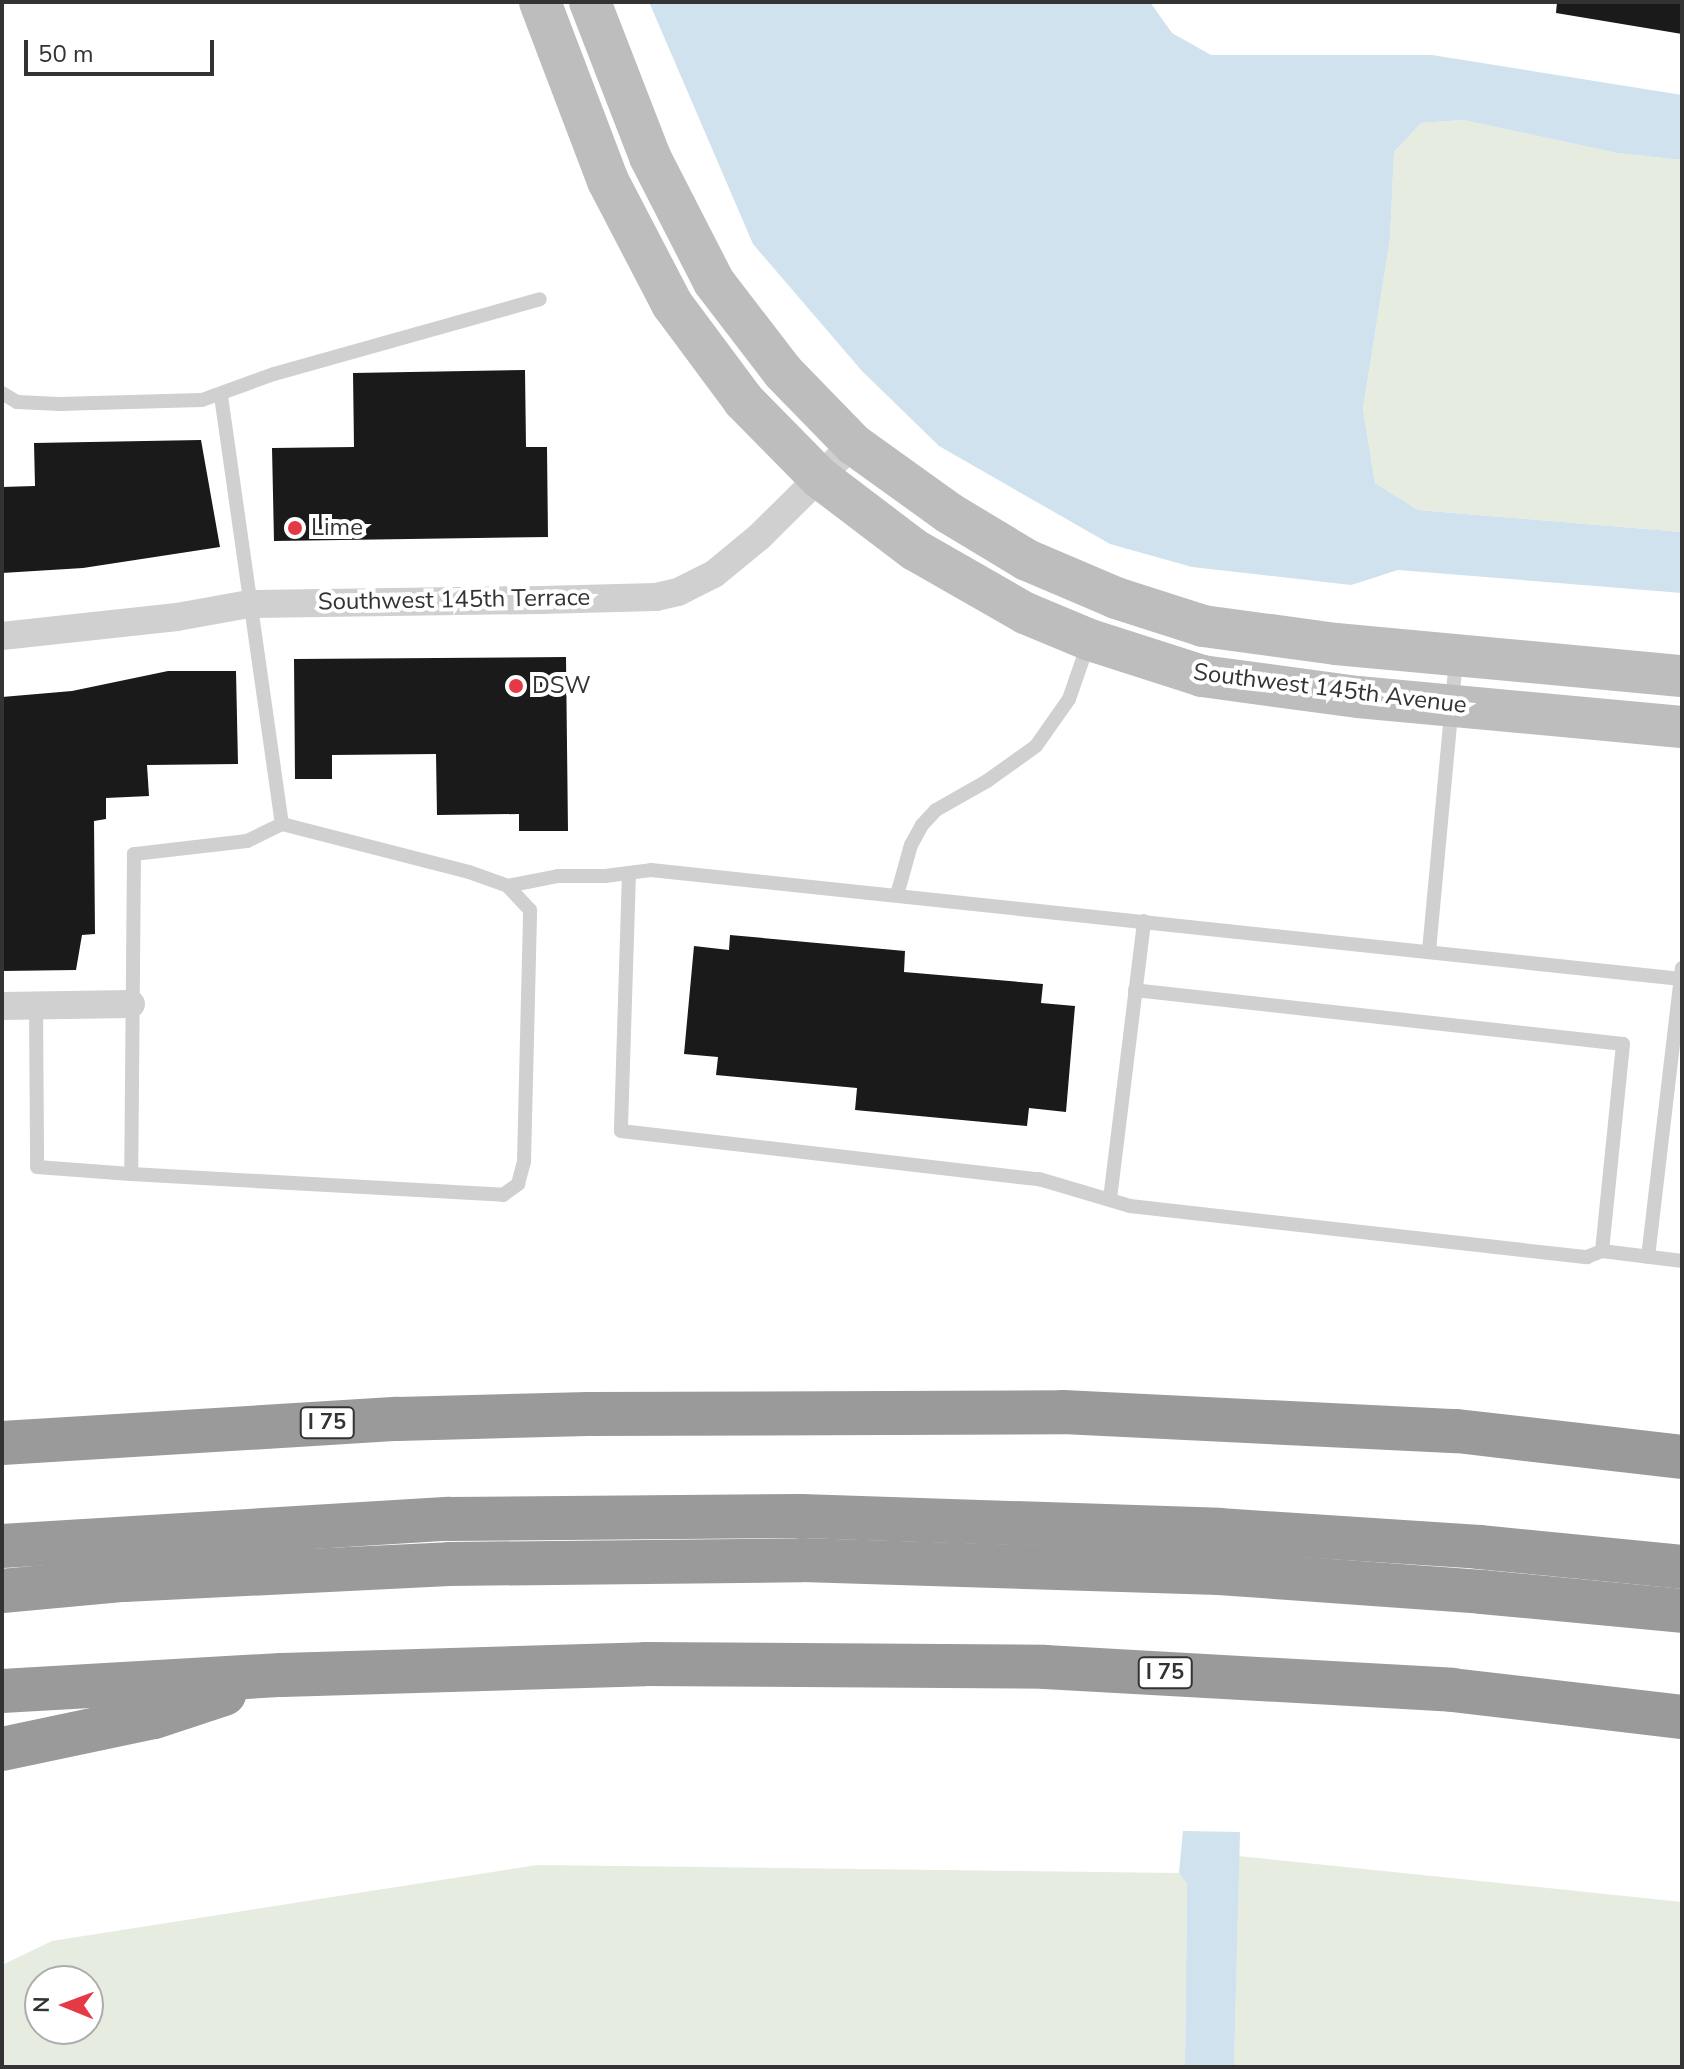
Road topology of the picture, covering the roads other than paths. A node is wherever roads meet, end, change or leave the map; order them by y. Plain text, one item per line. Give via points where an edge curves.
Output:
1 (540, 2) edge
2 (590, 2) edge
3 (540, 299) dead end
4 (2, 393) edge
5 (221, 396) junction
6 (853, 444) junction
7 (820, 478) junction
8 (249, 604) junction
9 (2, 636) edge
10 (1090, 640) junction
11 (1457, 655) junction
12 (1682, 676) edge
13 (1452, 706) junction
14 (1682, 727) edge
15 (282, 824) junction
16 (629, 873) junction
17 (508, 886) junction
18 (897, 895) junction
19 (1144, 921) junction
20 (1429, 951) junction
21 (1681, 974) edge
22 (1135, 990) junction
23 (131, 1004) junction
24 (36, 1005) junction
25 (2, 1006) edge
26 (131, 1174) junction
27 (1110, 1199) junction
28 (1602, 1251) junction
29 (1648, 1257) junction
30 (1682, 1261) edge
31 (2, 1443) edge
32 (1682, 1457) edge
33 (2, 1546) edge
34 (1682, 1567) edge
35 (2, 1591) edge
36 (1682, 1611) edge
37 (282, 1675) junction
38 (2, 1691) edge
39 (1682, 1717) edge
40 (2, 1749) edge

1 - 7 street, Southwest 145th Avenue via 608,181 672,304 744,401
2 - 6 street, Southwest 145th Avenue via 650,157 714,282 783,372
3 - 5 lane via 274,374
4 - 5 lane via 17,402 59,404 184,402
5 - 8 lane
6 - 7 street, Southwest 145th Terrace
6 - 11 street, Southwest 145th Avenue via 1014,552 1116,598 1203,626
7 - 8 street, Southwest 145th Terrace via 714,574 656,597
7 - 10 street, Southwest 145th Avenue via 915,550 1025,613
8 - 9 street, Southwest 145th Terrace
8 - 15 lane
10 - 13 street, Southwest 145th Avenue via 1202,676
10 - 18 lane via 1069,699 1036,746 936,810 922,825
11 - 12 street, Southwest 145th Avenue
11 - 13 lane
13 - 14 street, Southwest 145th Avenue
13 - 20 lane
15 - 17 lane
15 - 23 lane via 247,841 134,854
16 - 17 lane via 558,876
16 - 18 lane via 651,870
16 - 27 lane via 621,1131 1039,1179
17 - 26 lane via 530,910 524,1161 518,1184 503,1195
18 - 19 lane
19 - 20 lane
19 - 22 lane
20 - 21 lane
21 - 29 lane
22 - 27 lane
22 - 28 lane via 1623,1044
23 - 24 street
23 - 26 lane
24 - 25 street
24 - 26 lane via 37,1167
27 - 28 lane via 1130,1206 1587,1257
28 - 29 lane
29 - 30 lane
31 - 32 highway, I 75 via 397,1419 1063,1412 1457,1431
33 - 34 highway via 449,1519 801,1516 1203,1529
35 - 36 highway via 449,1564 802,1560 1219,1573
37 - 38 highway, I 75
37 - 39 highway, I 75 via 645,1664 1045,1667 1452,1690
37 - 40 highway via 154,1717

